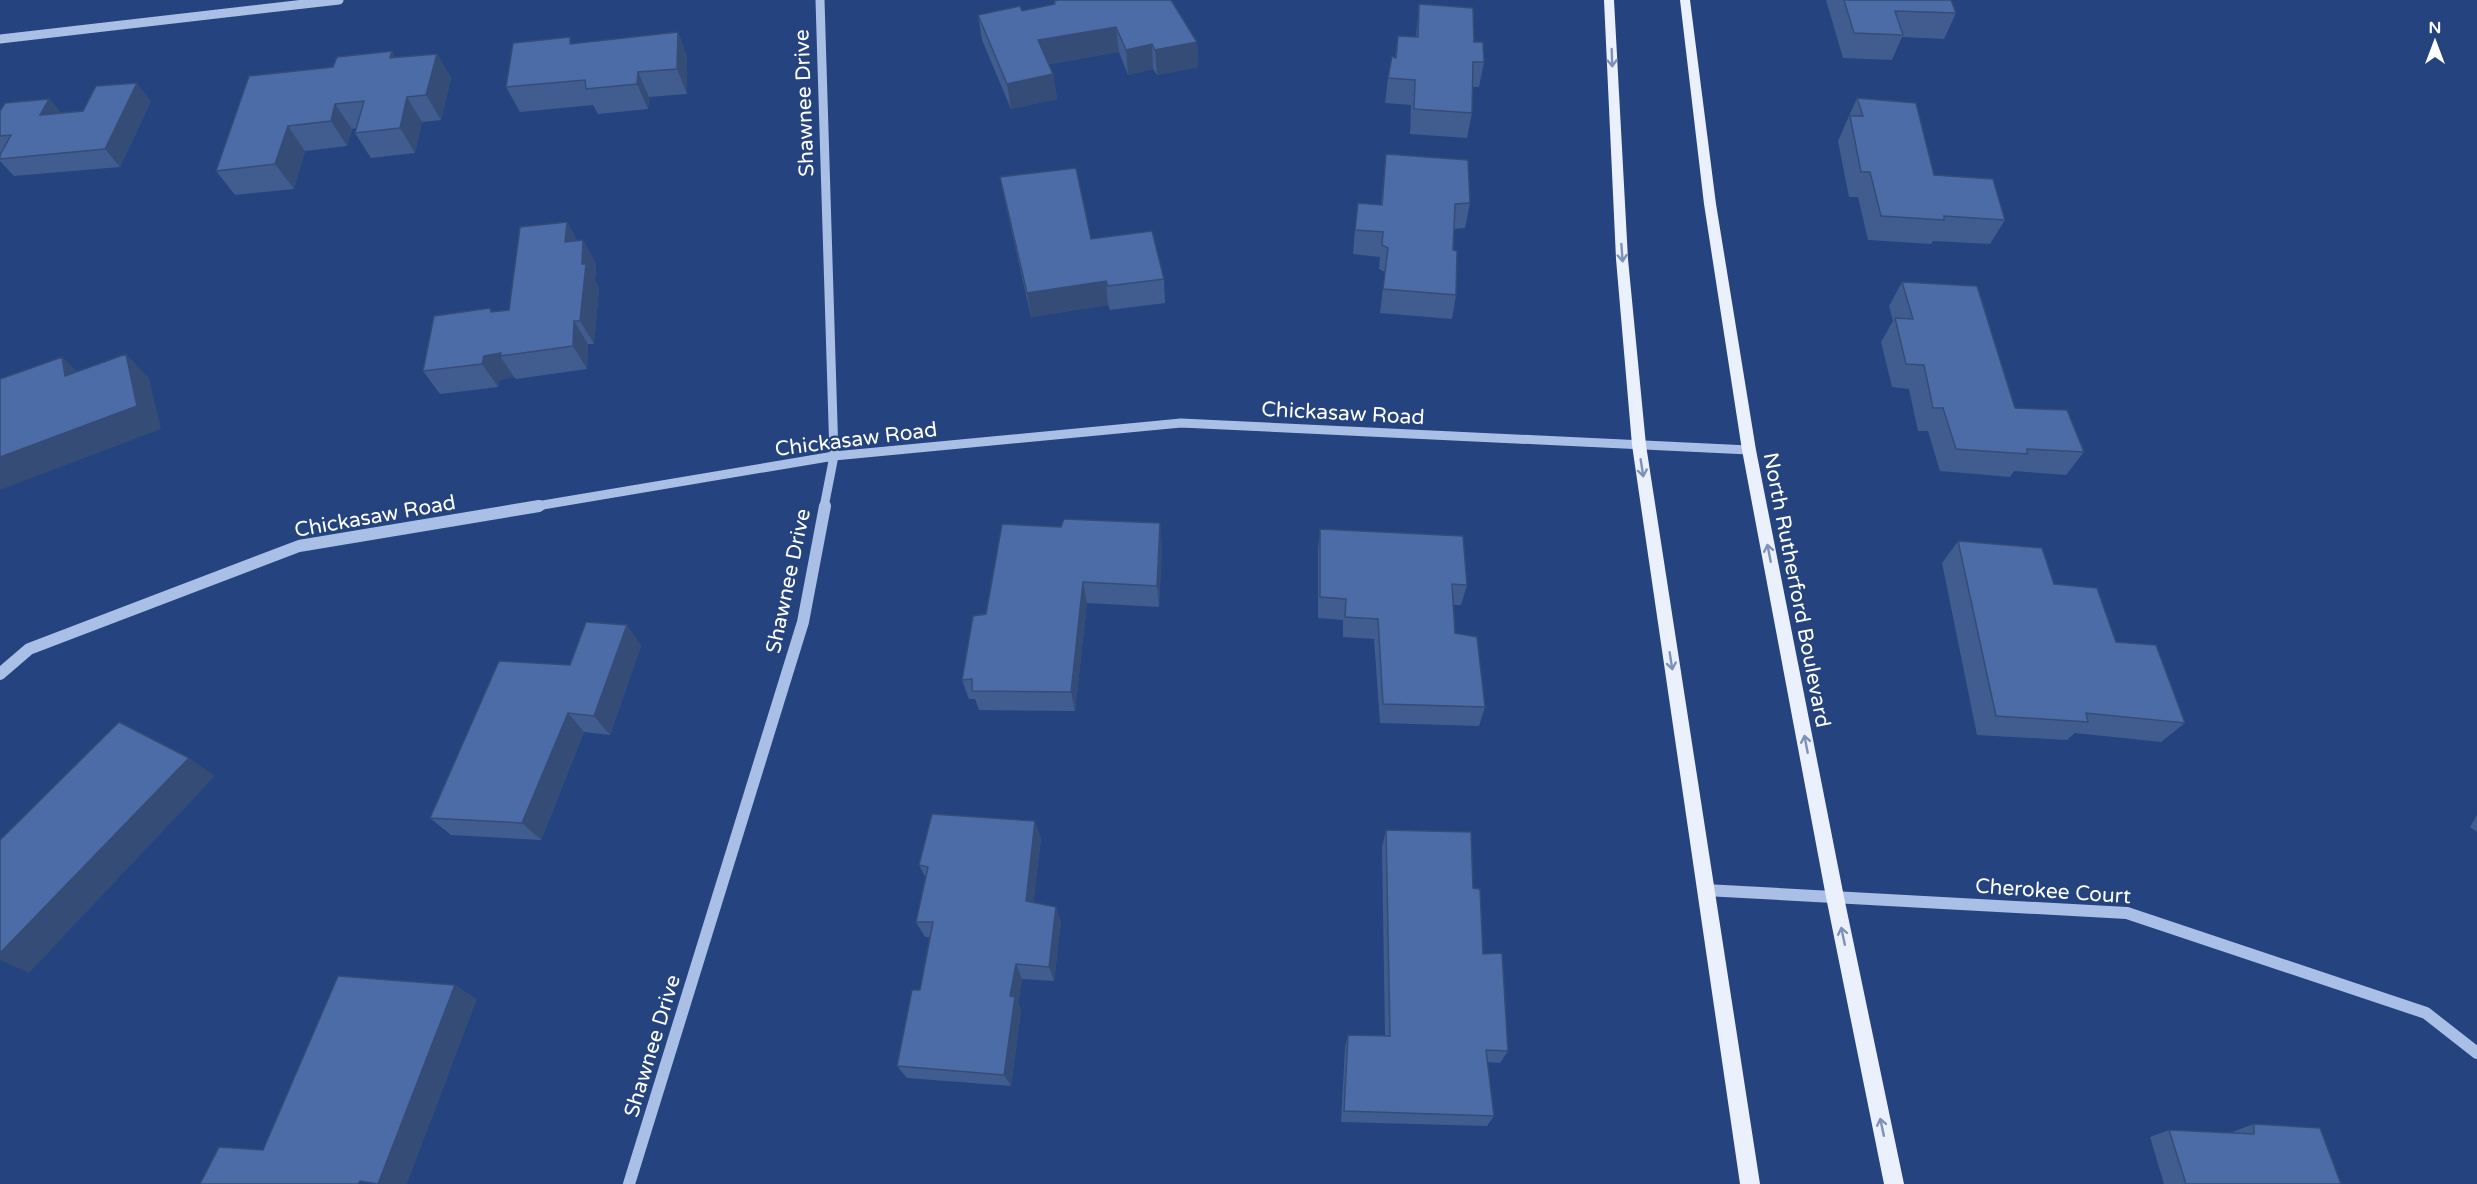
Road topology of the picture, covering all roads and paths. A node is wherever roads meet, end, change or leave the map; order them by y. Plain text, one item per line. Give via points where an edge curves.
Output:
1 (339, 0) edge
2 (820, 0) edge
3 (1609, 0) edge
4 (1685, 0) edge
5 (0, 39) edge
6 (1639, 445) junction
7 (1749, 450) junction
8 (834, 456) junction
9 (0, 674) edge
10 (1705, 890) junction
11 (1835, 897) junction
12 (2477, 1053) edge
13 (629, 1184) edge
14 (1750, 1184) edge
15 (1894, 1184) edge

1 - 5 street
2 - 8 street, Shawnee Drive
3 -> 6 main road via 1622,259
4 - 7 main road, North Rutherford Boulevard via 1710,204
6 - 7 street, Chickasaw Road
6 - 8 street, Chickasaw Road via 1181,423
6 -> 10 main road
11 -> 7 main road, North Rutherford Boulevard
8 - 9 street, Chickasaw Road via 299,546 29,649
8 - 13 street, Shawnee Drive via 803,622
10 - 11 street, Cherokee Court
10 - 14 main road
11 - 12 street, Cherokee Court via 2127,913 2426,1013
15 -> 11 main road, North Rutherford Boulevard

